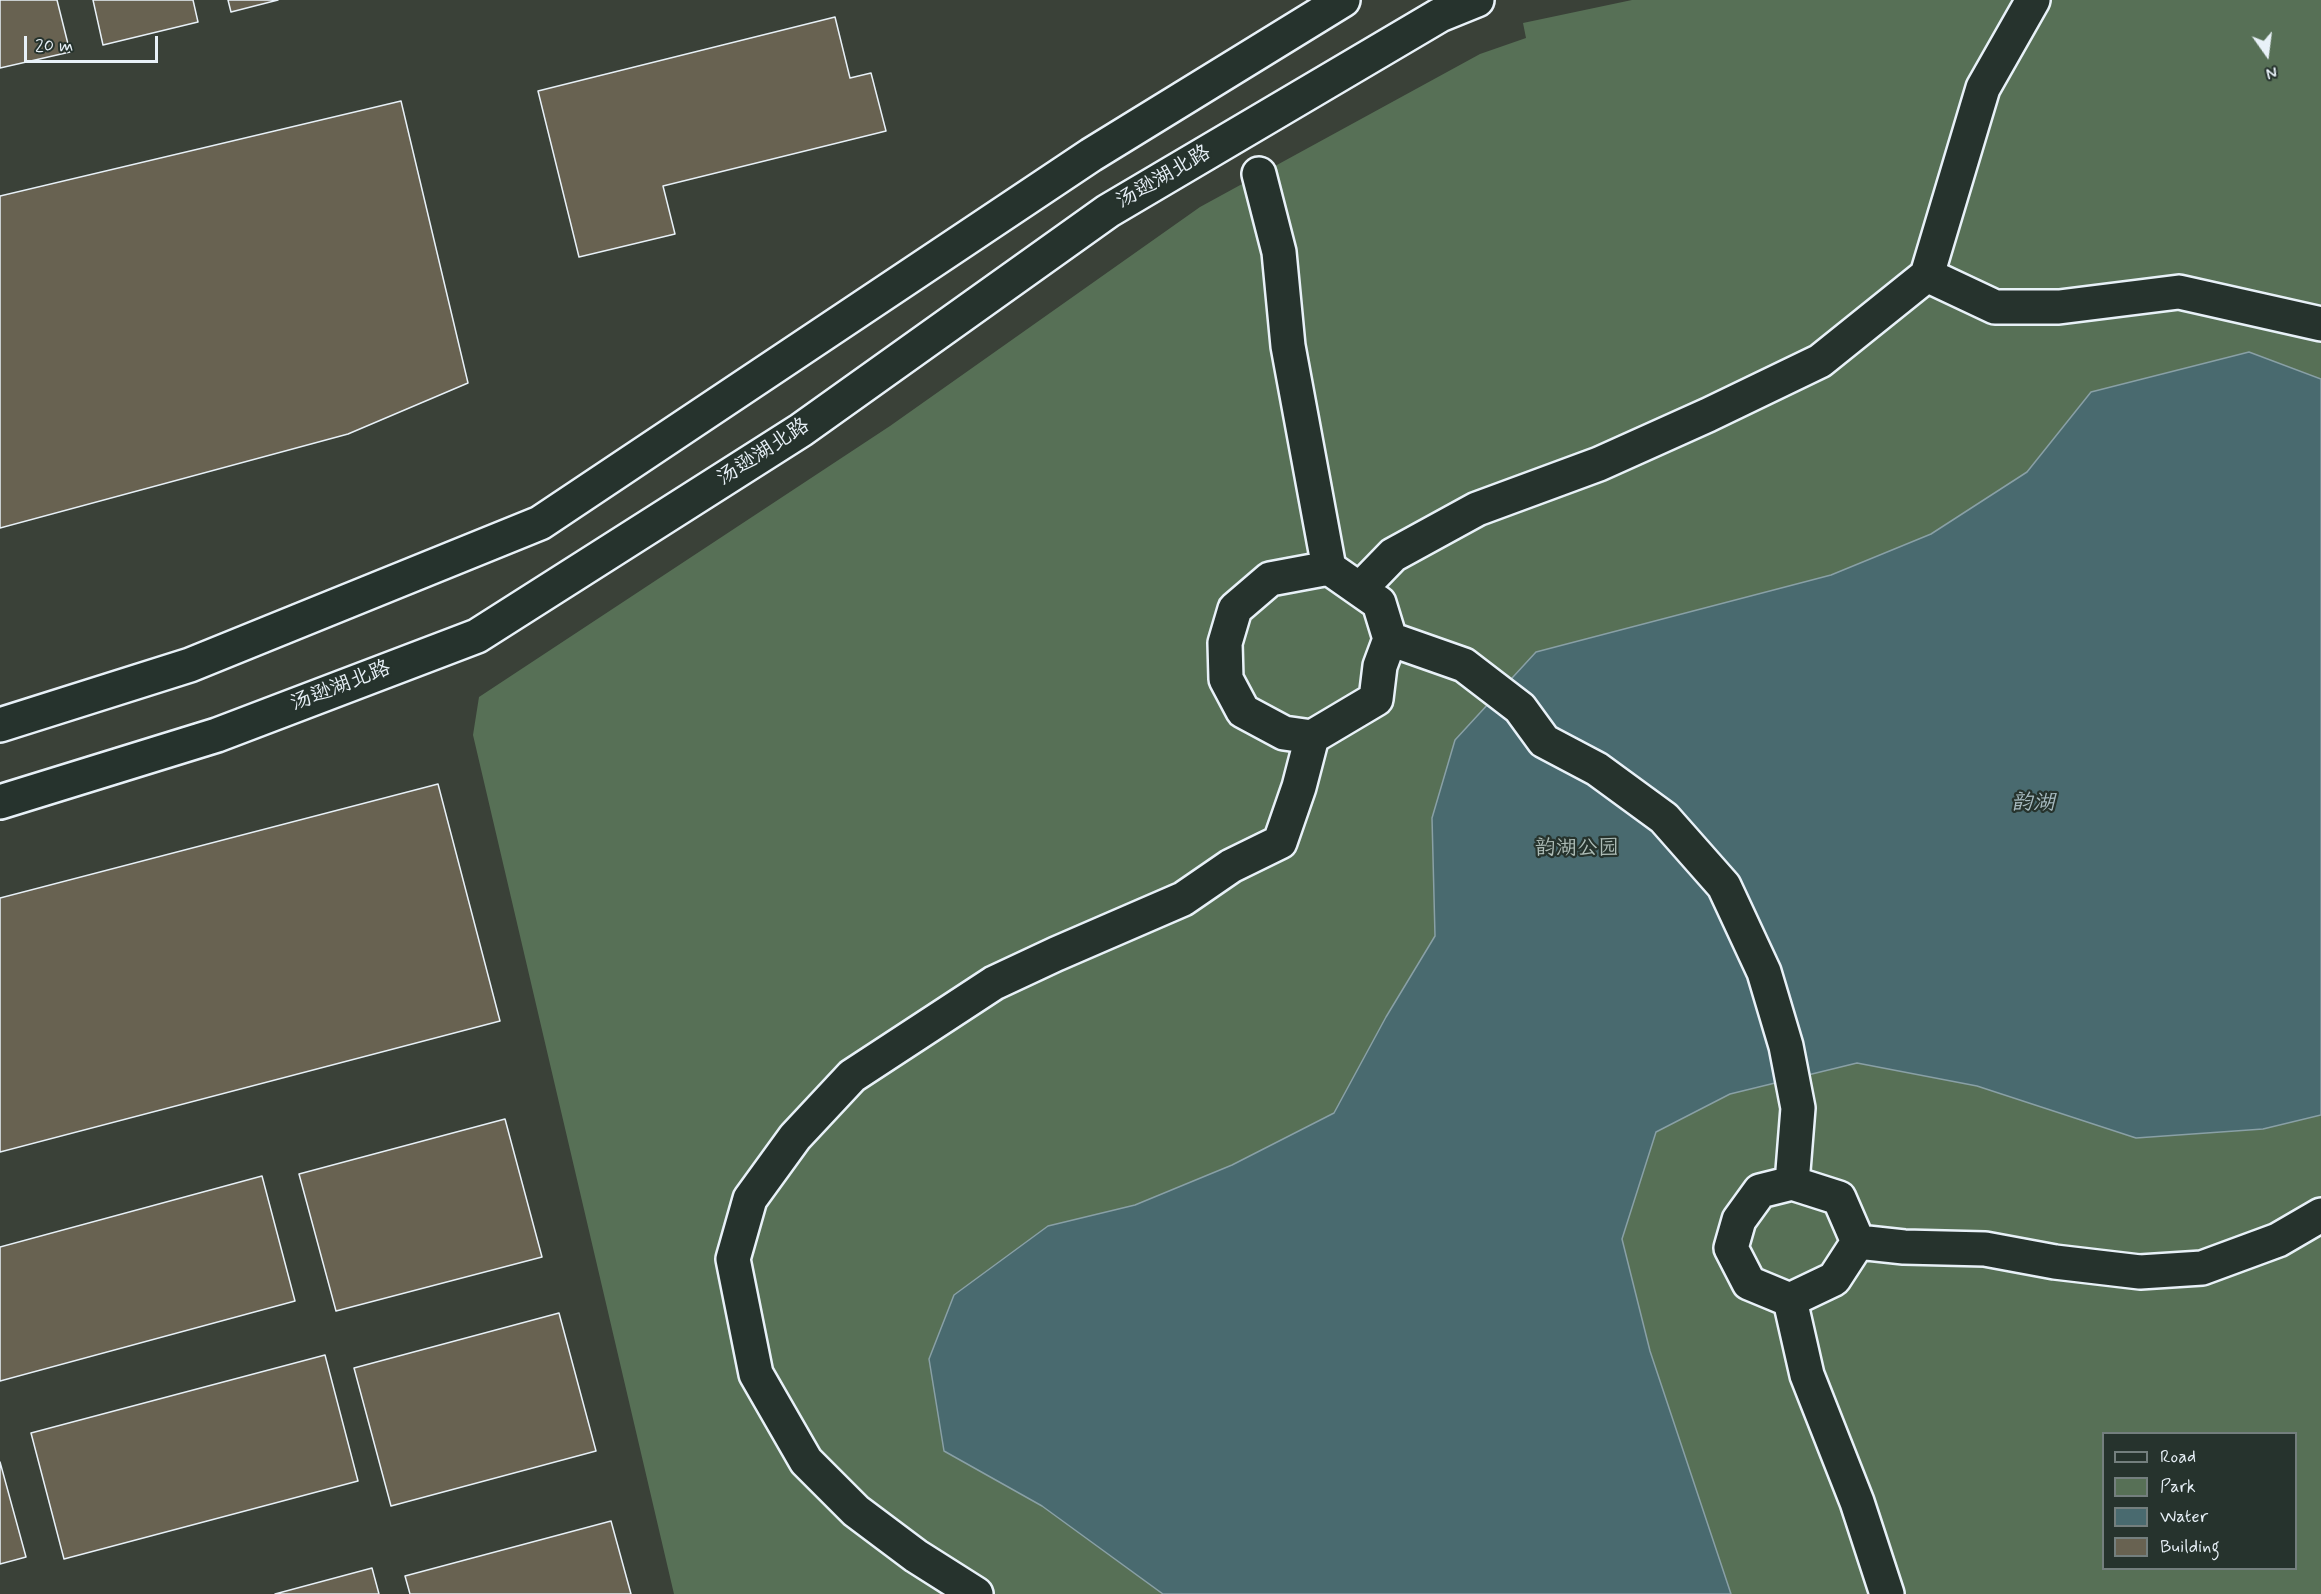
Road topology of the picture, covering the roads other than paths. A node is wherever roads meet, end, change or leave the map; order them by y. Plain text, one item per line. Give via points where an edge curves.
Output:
1 (1343, 0) edge
2 (1477, 0) edge
3 (2033, 0) edge
4 (1259, 174) dead end
5 (1927, 275) junction
6 (2321, 324) edge
7 (1329, 568) junction
8 (1360, 590) junction
9 (1390, 639) junction
10 (0, 725) edge
11 (1312, 736) junction
12 (0, 802) edge
13 (1792, 1183) junction
14 (2321, 1215) edge
15 (1858, 1242) junction
16 (1790, 1300) junction
17 (976, 1594) edge
18 (1887, 1594) edge

1 - 10 street via 1091,155 540,523 190,665
2 - 12 street, 汤逊湖北路 via 1440,15 1108,211 801,430 477,636 217,735
3 - 5 street via 1983,88
4 - 7 street via 1279,252 1288,346
5 - 6 street via 1995,307 2060,307 2179,292
5 - 8 street via 1820,361 1599,464 1477,508 1393,555
7 - 8 street
7 - 11 street via 1270,579 1236,609 1226,643 1226,679 1243,711 1284,733
8 - 9 street via 1379,603
9 - 11 street via 1380,666 1376,699
9 - 13 street via 1464,665 1520,708 1544,741 1597,769 1664,818 1724,886 1764,972 1786,1046 1798,1108
11 - 17 street via 1280,842 1231,866 1184,899 994,983 852,1076 795,1137 750,1199 733,1259 756,1374 806,1461 856,1511
13 - 15 street via 1839,1198
13 - 16 street via 1760,1191 1739,1220 1731,1248 1749,1283
14 - 15 street via 2277,1240 2202,1268 2140,1272 1985,1249
15 - 16 street via 1834,1279
16 - 18 street via 1807,1375 1857,1502

